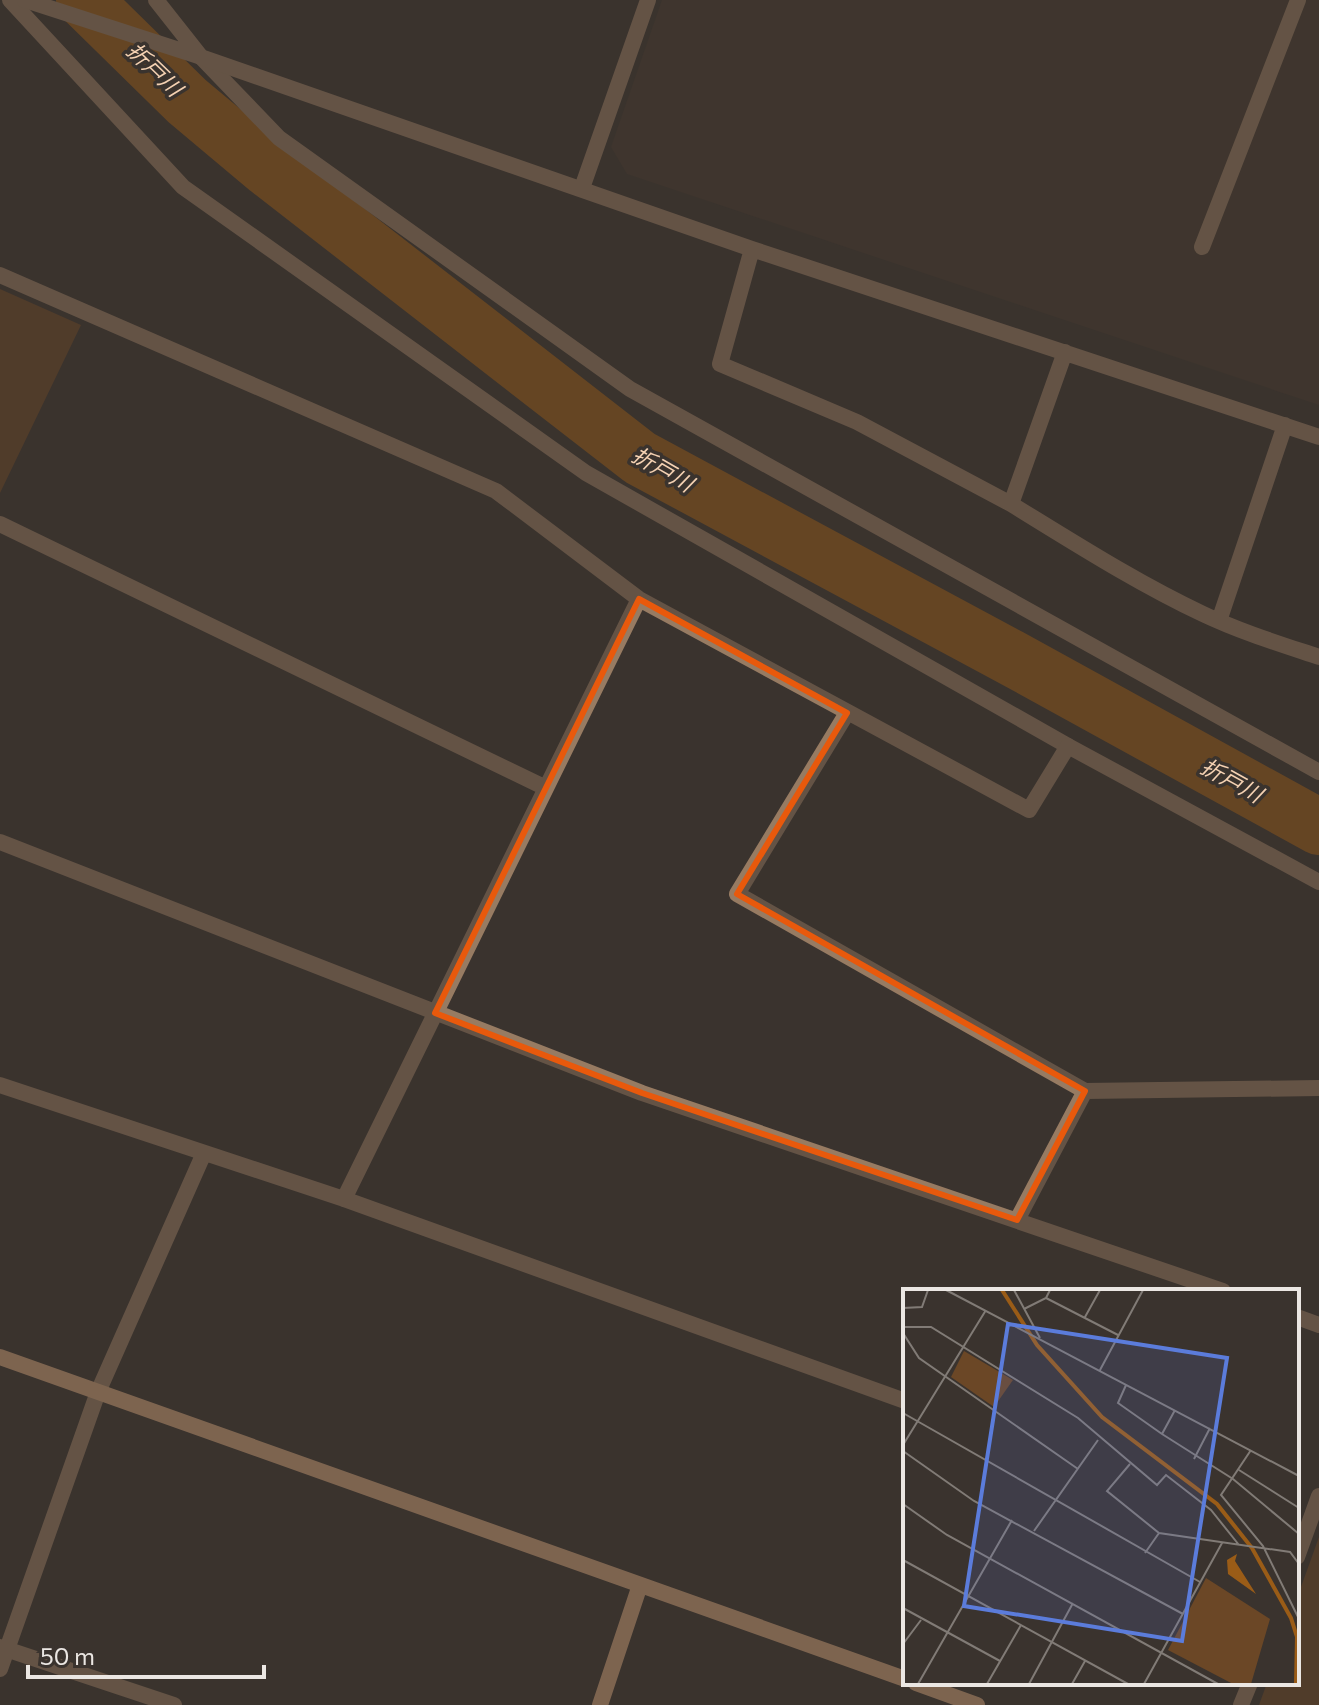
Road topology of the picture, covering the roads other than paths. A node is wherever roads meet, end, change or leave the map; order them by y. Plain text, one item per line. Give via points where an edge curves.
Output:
1 (10, 0) edge
2 (25, 0) edge
3 (156, 0) edge
4 (648, 0) edge
5 (1298, 0) edge
6 (199, 56) junction
7 (582, 188) junction
8 (1202, 247) dead end
9 (752, 249) junction
10 (0, 275) edge
11 (1065, 352) junction
12 (1285, 425) junction
13 (1319, 437) edge
14 (1011, 504) junction
15 (0, 524) edge
16 (639, 599) junction
17 (1219, 621) junction
18 (1319, 657) edge
19 (847, 713) junction
20 (1068, 746) junction
21 (1319, 772) edge
22 (546, 788) junction
23 (0, 842) edge
24 (1319, 882) edge
25 (435, 1013) junction
26 (0, 1085) edge
27 (1319, 1088) edge
28 (1085, 1091) junction
29 (204, 1153) junction
30 (344, 1199) junction
31 (1017, 1220) junction
32 (1217, 1289) edge
33 (1299, 1318) edge
34 (1319, 1325) edge
35 (0, 1357) edge
36 (98, 1392) junction
37 (903, 1400) edge
38 (1319, 1496) edge
39 (1299, 1548) edge
40 (640, 1585) junction
41 (4, 1648) edge
42 (0, 1669) edge
43 (903, 1678) edge
44 (922, 1685) edge
45 (1249, 1685) edge
46 (174, 1705) edge
47 (600, 1705) edge
48 (977, 1705) edge
49 (1241, 1705) edge

1 - 20 street via 183,187 586,473
2 - 6 street
3 - 6 street
4 - 7 street
5 - 8 street
6 - 7 street
6 - 21 street via 279,138 630,389
7 - 9 street
9 - 11 street
9 - 14 street via 720,364 857,422
10 - 16 street via 496,491
11 - 12 street
11 - 14 street
12 - 13 street
12 - 17 street
14 - 17 street
15 - 22 street
16 - 19 street
16 - 22 street
17 - 18 street
19 - 20 street via 1029,810
19 - 28 street via 737,894
20 - 24 street
22 - 25 street
23 - 25 street
25 - 30 street
25 - 31 street via 642,1093
26 - 29 street
27 - 28 street
28 - 31 street
29 - 30 street
29 - 36 street
30 - 37 street
31 - 32 street
33 - 34 street
35 - 36 street
36 - 40 street
36 - 41 street
38 - 39 street
40 - 43 street
40 - 47 street
41 - 42 street
41 - 46 street
44 - 48 street
45 - 49 street

